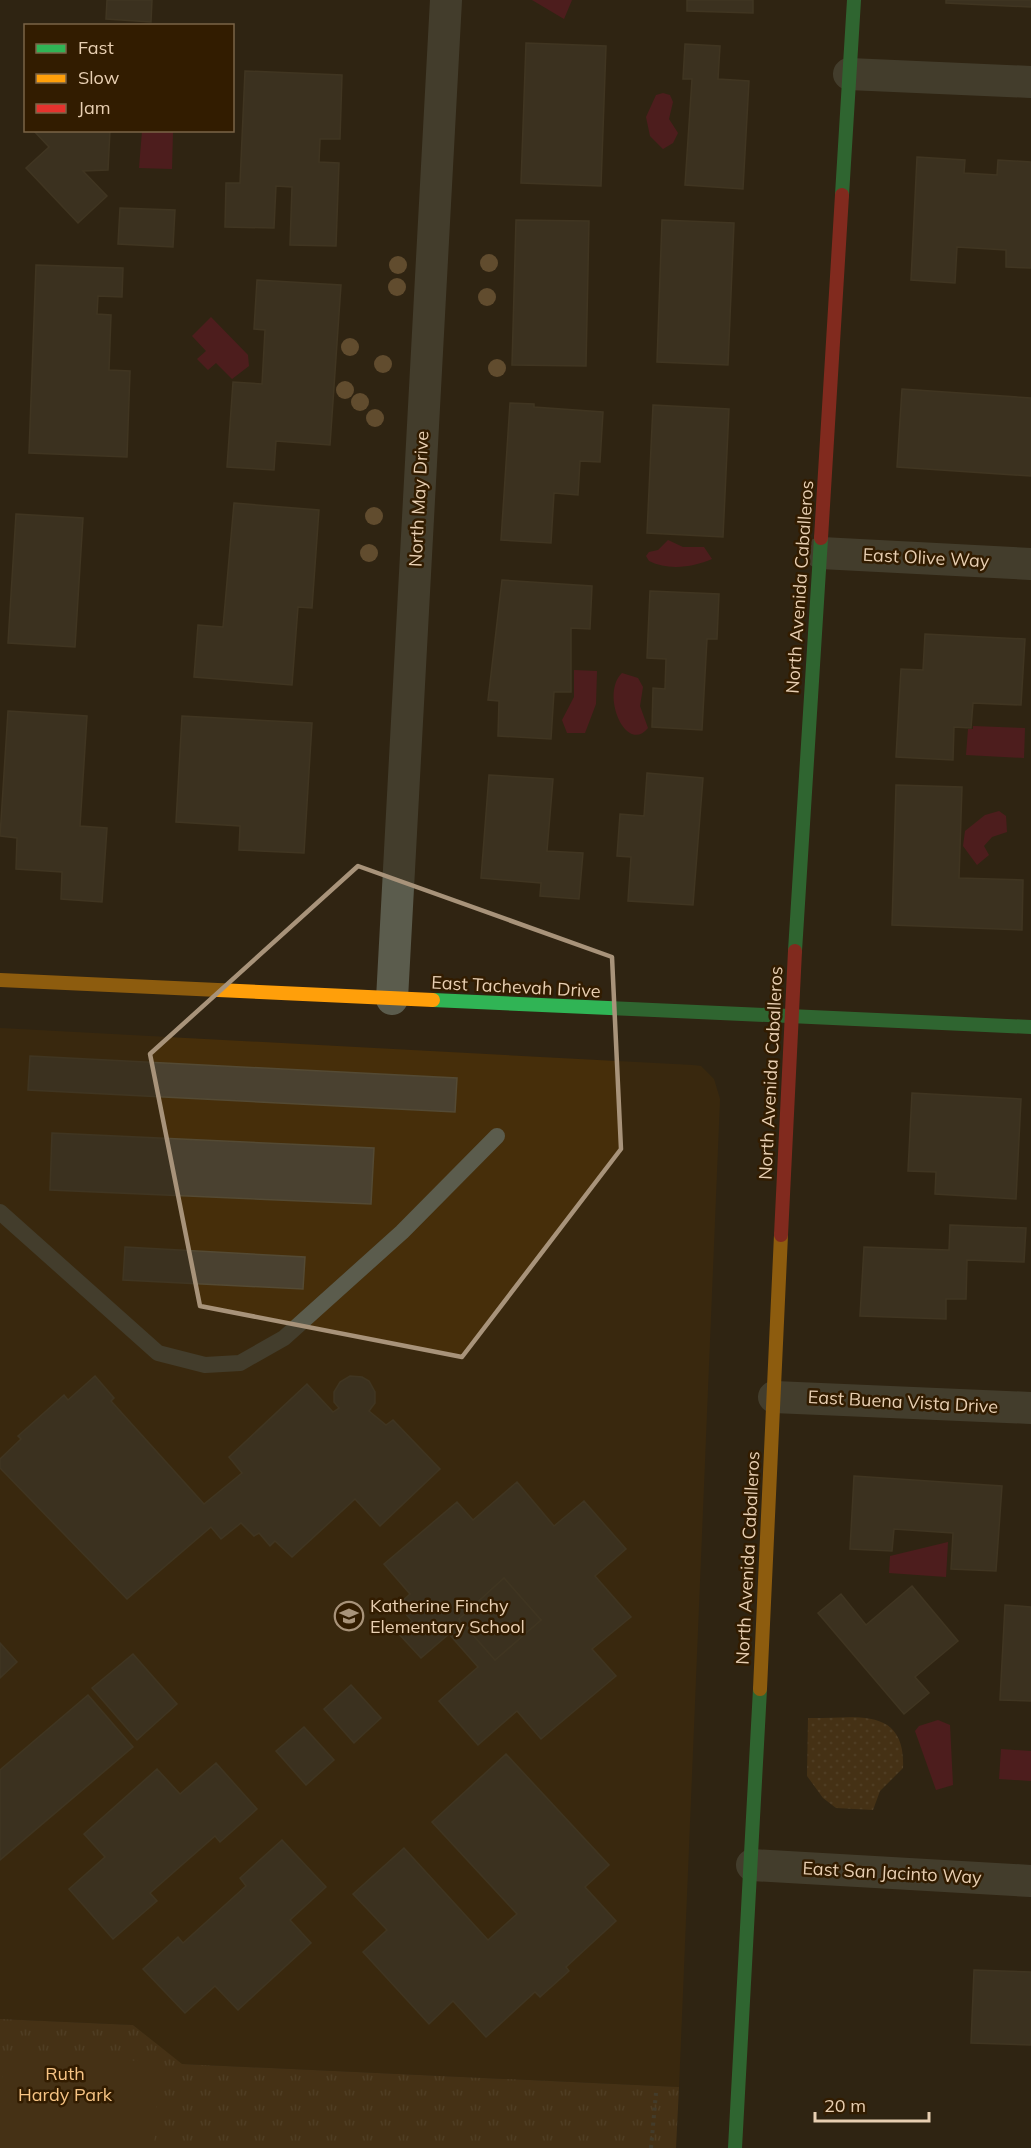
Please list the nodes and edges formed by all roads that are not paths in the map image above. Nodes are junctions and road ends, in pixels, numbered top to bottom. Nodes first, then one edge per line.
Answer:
1 (446, 0) edge
2 (854, 0) edge
3 (849, 74) junction
4 (1031, 82) edge
5 (821, 552) junction
6 (1031, 564) edge
7 (0, 980) edge
8 (392, 999) junction
9 (791, 1017) junction
10 (1031, 1028) edge
11 (497, 1136) dead end
12 (0, 1212) edge
13 (774, 1397) junction
14 (1031, 1408) edge
15 (752, 1865) junction
16 (1031, 1881) edge
17 (735, 2148) edge

1 - 8 street, North May Drive
2 - 3 street, North Avenida Caballeros
3 - 4 street
3 - 5 street, North Avenida Caballeros
5 - 6 street, East Olive Way
5 - 9 street, North Avenida Caballeros
7 - 8 street, East Tachevah Drive
8 - 9 street, East Tachevah Drive
9 - 10 street, East Tachevah Drive
9 - 13 street, North Avenida Caballeros
11 - 12 lane
13 - 14 street, East Buena Vista Drive
13 - 15 street, North Avenida Caballeros
15 - 16 street, East San Jacinto Way
15 - 17 street, North Avenida Caballeros

